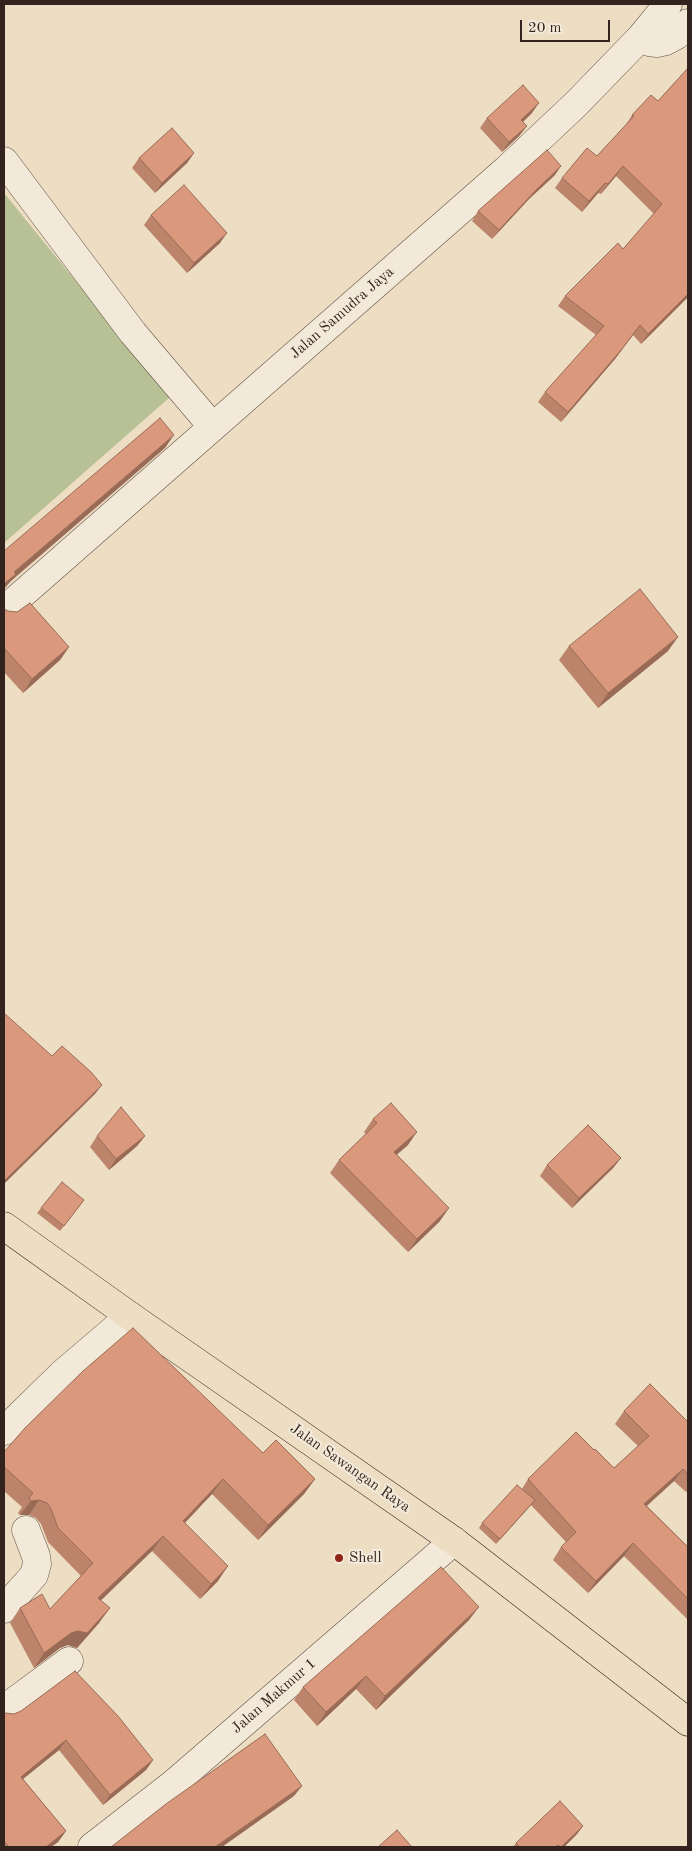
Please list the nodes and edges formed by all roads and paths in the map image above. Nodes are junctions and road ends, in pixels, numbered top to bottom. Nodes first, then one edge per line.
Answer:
1 (668, 4) edge
2 (684, 35) edge
3 (641, 37) junction
4 (4, 161) edge
5 (212, 426) junction
6 (4, 610) edge
7 (4, 1226) edge
8 (130, 1316) junction
9 (4, 1431) edge
10 (26, 1530) dead end
11 (454, 1541) junction
12 (4, 1609) edge
13 (69, 1661) dead end
14 (4, 1709) edge
15 (688, 1722) edge
16 (92, 1847) edge

1 - 3 street, Jalan Samudra Jaya
2 - 3 street
3 - 5 street, Jalan Samudra Jaya
4 - 5 street
5 - 6 street, Jalan Samudra Jaya
7 - 8 highway, Jalan Sawangan Raya
8 - 9 street
8 - 11 highway, Jalan Sawangan Raya
10 - 12 street
11 - 15 highway, Jalan Sawangan Raya
11 - 16 street, Jalan Makmur 1
13 - 14 street

